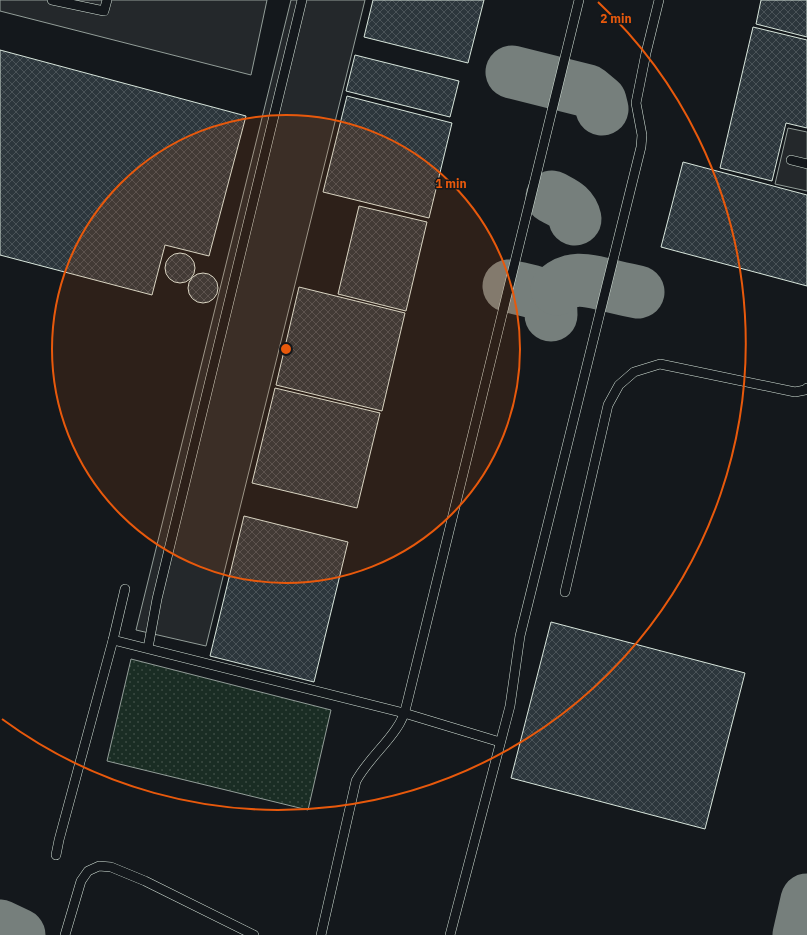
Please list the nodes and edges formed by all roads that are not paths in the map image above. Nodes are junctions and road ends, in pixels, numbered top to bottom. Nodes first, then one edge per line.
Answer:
1 (52, 0) edge
2 (107, 0) edge
3 (302, 0) edge
4 (579, 0) edge
5 (658, 0) edge
6 (791, 160) dead end
7 (807, 164) edge
8 (807, 388) edge
9 (125, 589) dead end
10 (565, 592) dead end
11 (112, 640) junction
12 (148, 648) junction
13 (404, 713) junction
14 (500, 742) junction
15 (56, 855) dead end
16 (65, 935) edge
17 (254, 935) edge
18 (321, 935) edge
19 (450, 935) edge

1 - 2 lane
3 - 12 lane
4 - 13 lane
5 - 14 lane
6 - 7 lane
8 - 10 lane
9 - 11 lane
11 - 12 lane
11 - 15 lane
12 - 13 lane
13 - 14 lane
13 - 18 lane
14 - 19 lane
16 - 17 lane

